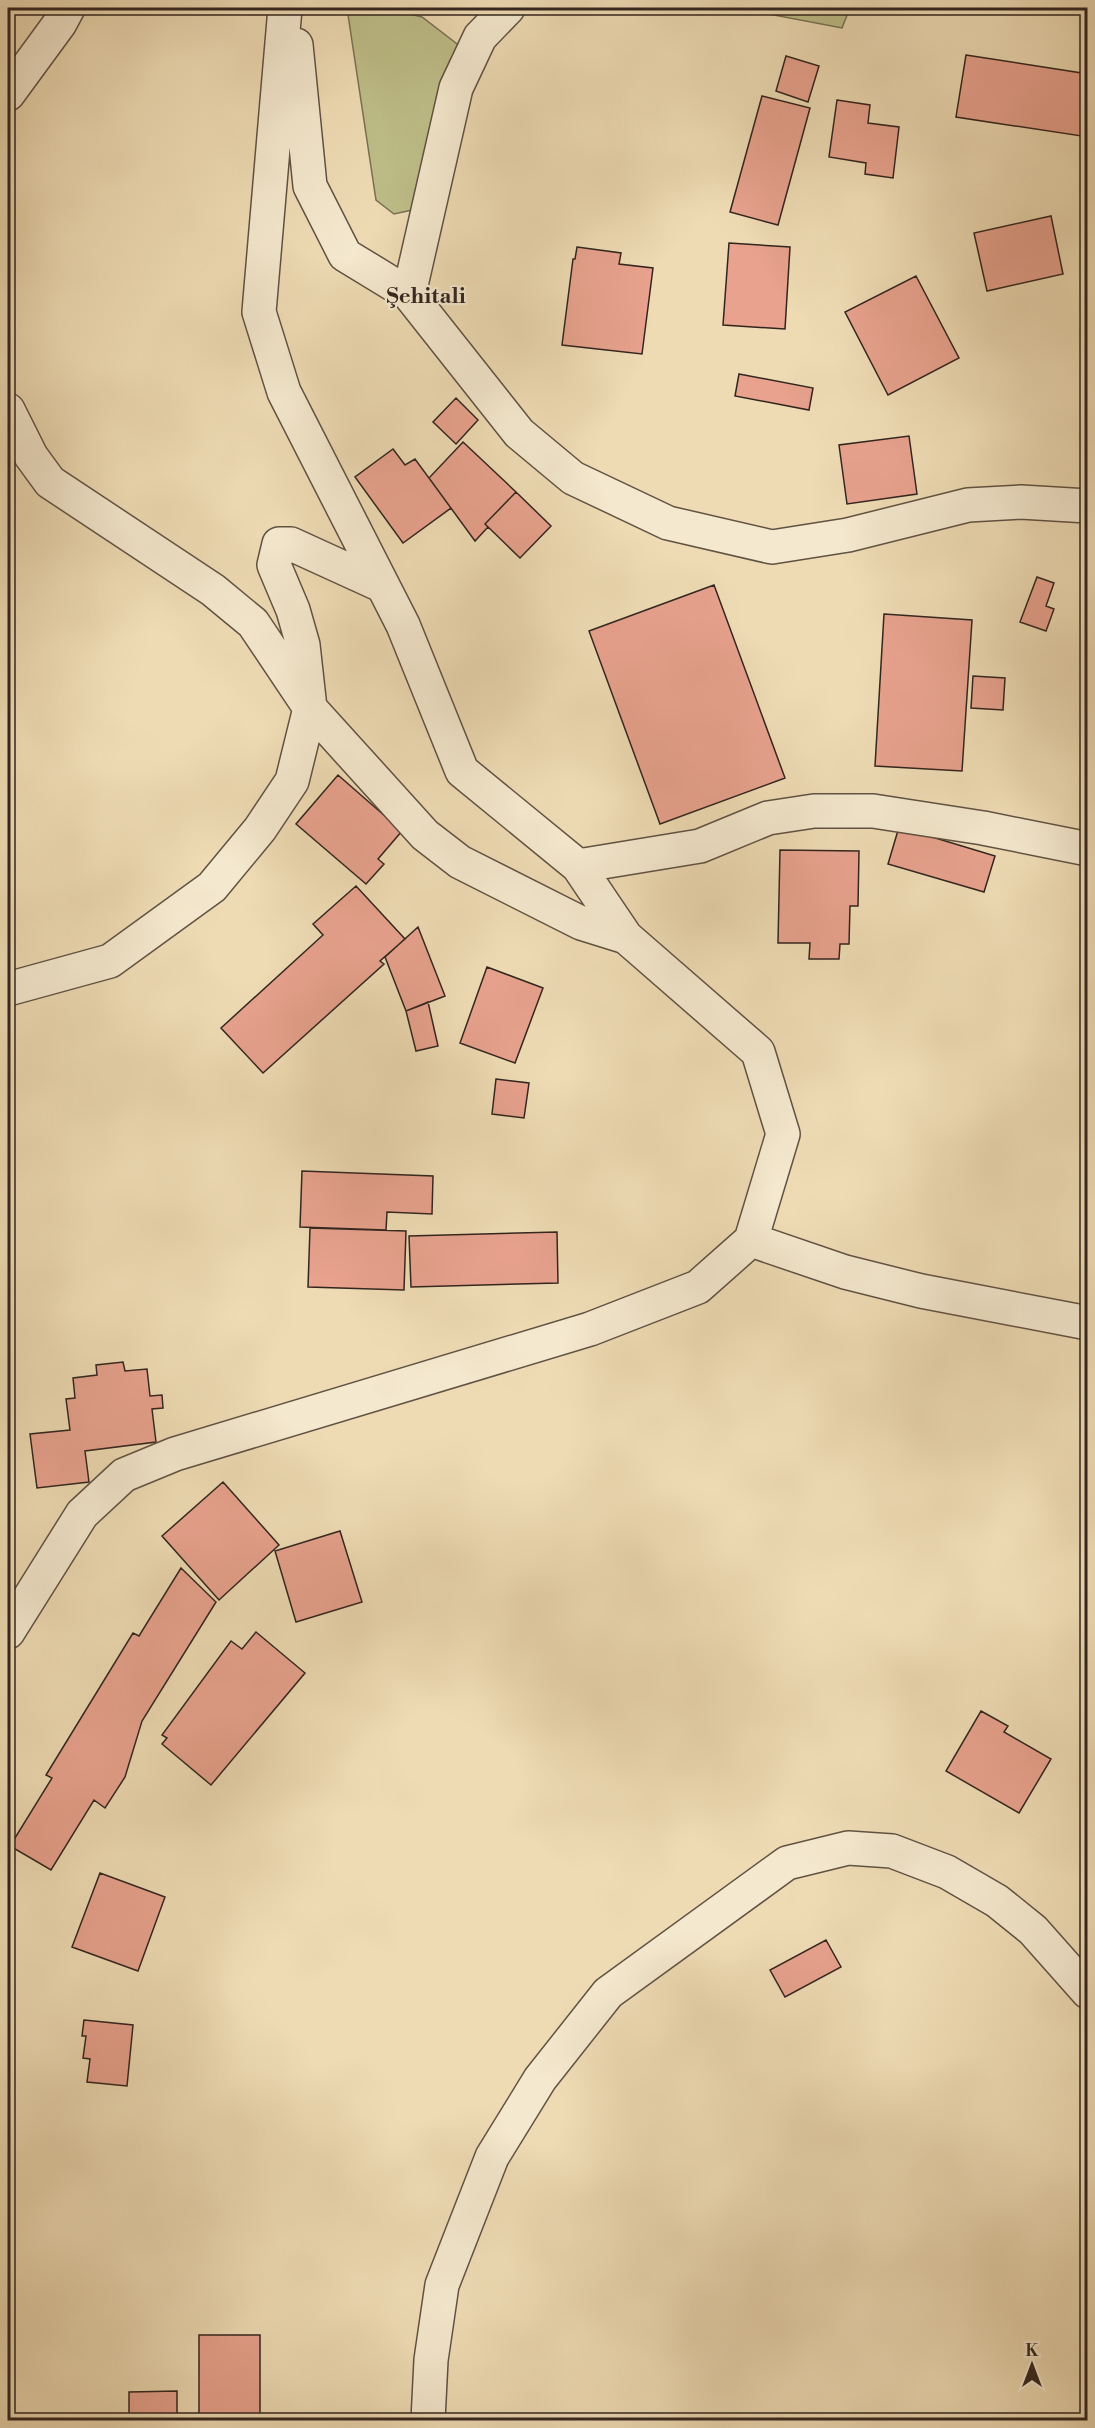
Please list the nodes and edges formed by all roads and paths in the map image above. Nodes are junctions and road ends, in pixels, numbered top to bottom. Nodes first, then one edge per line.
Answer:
1 (68, 8) edge
2 (285, 8) edge
3 (293, 8) edge
4 (508, 8) edge
5 (8, 94) edge
6 (409, 294) junction
7 (8, 410) edge
8 (1088, 506) edge
9 (383, 586) junction
10 (310, 708) junction
11 (1088, 849) edge
12 (578, 866) junction
13 (626, 937) junction
14 (8, 989) edge
15 (751, 1240) junction
16 (1088, 1323) edge
17 (8, 1632) edge
18 (1088, 1992) edge
19 (428, 2421) edge

1 - 5 street
2 - 9 street
3 - 6 street
4 - 6 street
6 - 8 street
7 - 10 street
9 - 10 street
9 - 12 street
10 - 13 street
10 - 14 street
11 - 12 street
12 - 13 street
13 - 15 street
15 - 16 street
15 - 17 street
18 - 19 street

